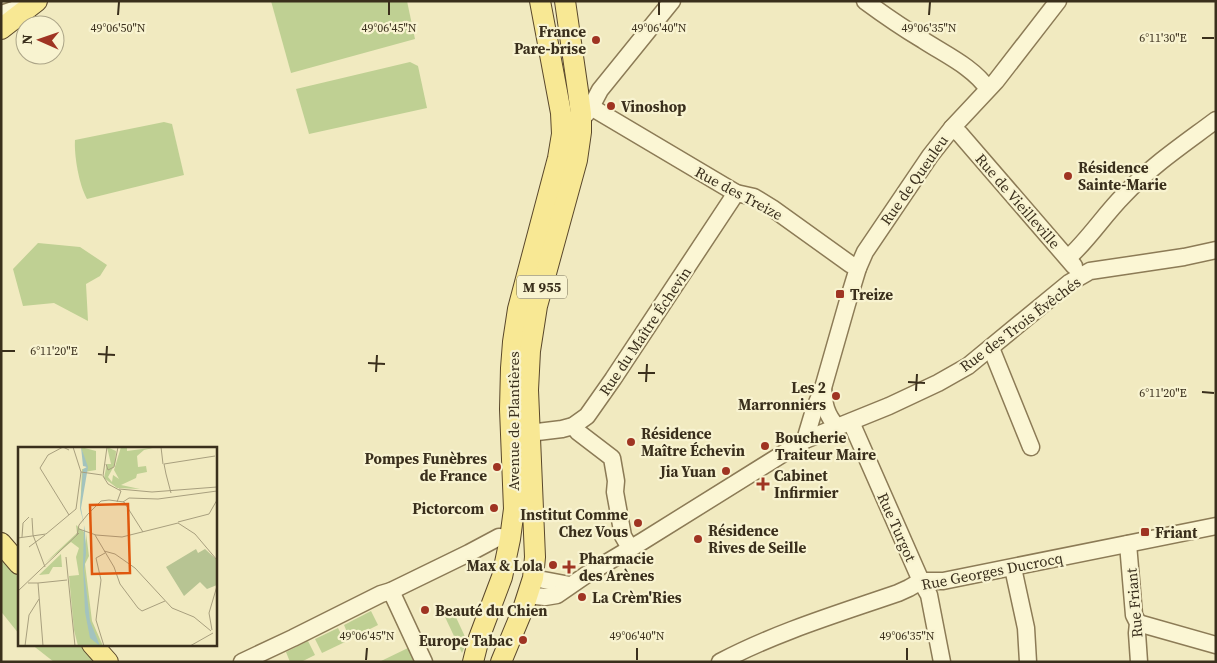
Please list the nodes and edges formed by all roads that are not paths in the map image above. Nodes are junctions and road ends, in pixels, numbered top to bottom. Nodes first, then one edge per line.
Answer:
1 (540, 1) edge
2 (565, 1) edge
3 (672, 1) edge
4 (865, 1) edge
5 (1058, 1) edge
6 (36, 2) edge
7 (1, 14) edge
8 (1, 29) edge
9 (988, 89) junction
10 (600, 90) junction
11 (578, 91) junction
12 (586, 111) junction
13 (1216, 120) edge
14 (952, 128) junction
15 (736, 193) junction
16 (1216, 250) edge
17 (1068, 258) junction
18 (858, 268) junction
19 (1082, 276) junction
20 (990, 348) junction
21 (823, 388) junction
22 (844, 425) junction
23 (574, 426) junction
24 (529, 433) junction
25 (805, 440) junction
26 (1031, 448) dead end
27 (1216, 526) edge
28 (510, 538) junction
29 (1, 543) edge
30 (1128, 544) junction
31 (630, 548) junction
32 (18, 563) edge
33 (1013, 568) junction
34 (502, 577) junction
35 (921, 581) junction
36 (530, 586) junction
37 (391, 590) junction
38 (1138, 623) junction
39 (1216, 645) edge
40 (94, 646) edge
41 (108, 662) edge
42 (242, 662) edge
43 (424, 662) edge
44 (473, 662) edge
45 (501, 662) edge
46 (720, 662) edge
47 (942, 662) edge
48 (1028, 662) edge
49 (1139, 662) edge

1 - 28 main road, Avenue de Plantières / M 955
2 - 11 main road, Avenue de Plantières / M 955
3 - 10 street
4 - 9 street
5 - 9 street, Rue de Queuleu
6 - 7 street
6 - 8 main road
9 - 14 street, Rue de Queuleu
10 - 11 street
10 - 12 street
11 - 12 main road, Avenue de Plantières / M 955
12 - 15 street, Rue des Treize
12 - 24 main road, Avenue de Plantières / M 955
13 - 17 street
14 - 17 street, Rue de Vieilleville
14 - 18 street, Rue de Queuleu
15 - 18 street, Rue des Treize
15 - 23 street, Rue du Maître Échevin
16 - 19 street, Rue des Trois Évêchés
17 - 19 street, Rue de Vieilleville
18 - 21 street, Rue de Queuleu
19 - 20 street, Rue des Trois Évêchés
20 - 22 street, Rue des Trois Évêchés
20 - 26 street
21 - 22 street, Rue de Queuleu
21 - 25 street, Rue de Queuleu
22 - 25 street, Rue des Trois Évêchés
22 - 35 street, Rue Turgot
23 - 24 street
23 - 31 street
24 - 36 main road, Avenue de Plantières / M 955
25 - 31 street
27 - 30 street, Rue Georges Ducrocq
28 - 34 main road, Avenue de Plantières / M 955
28 - 37 street
29 - 32 main road
30 - 33 street, Rue Georges Ducrocq
30 - 38 street, Rue Friant
31 - 36 street
33 - 35 street, Rue Georges Ducrocq
33 - 48 street
34 - 36 main road
34 - 44 main road, Avenue de Plantières / M 955
35 - 46 street, Rue Georges Ducrocq
35 - 47 street, Rue Turgot
36 - 45 main road, Avenue de Plantières / M 955
37 - 42 street
37 - 43 street
38 - 39 street
38 - 49 street, Rue Friant
40 - 41 main road

